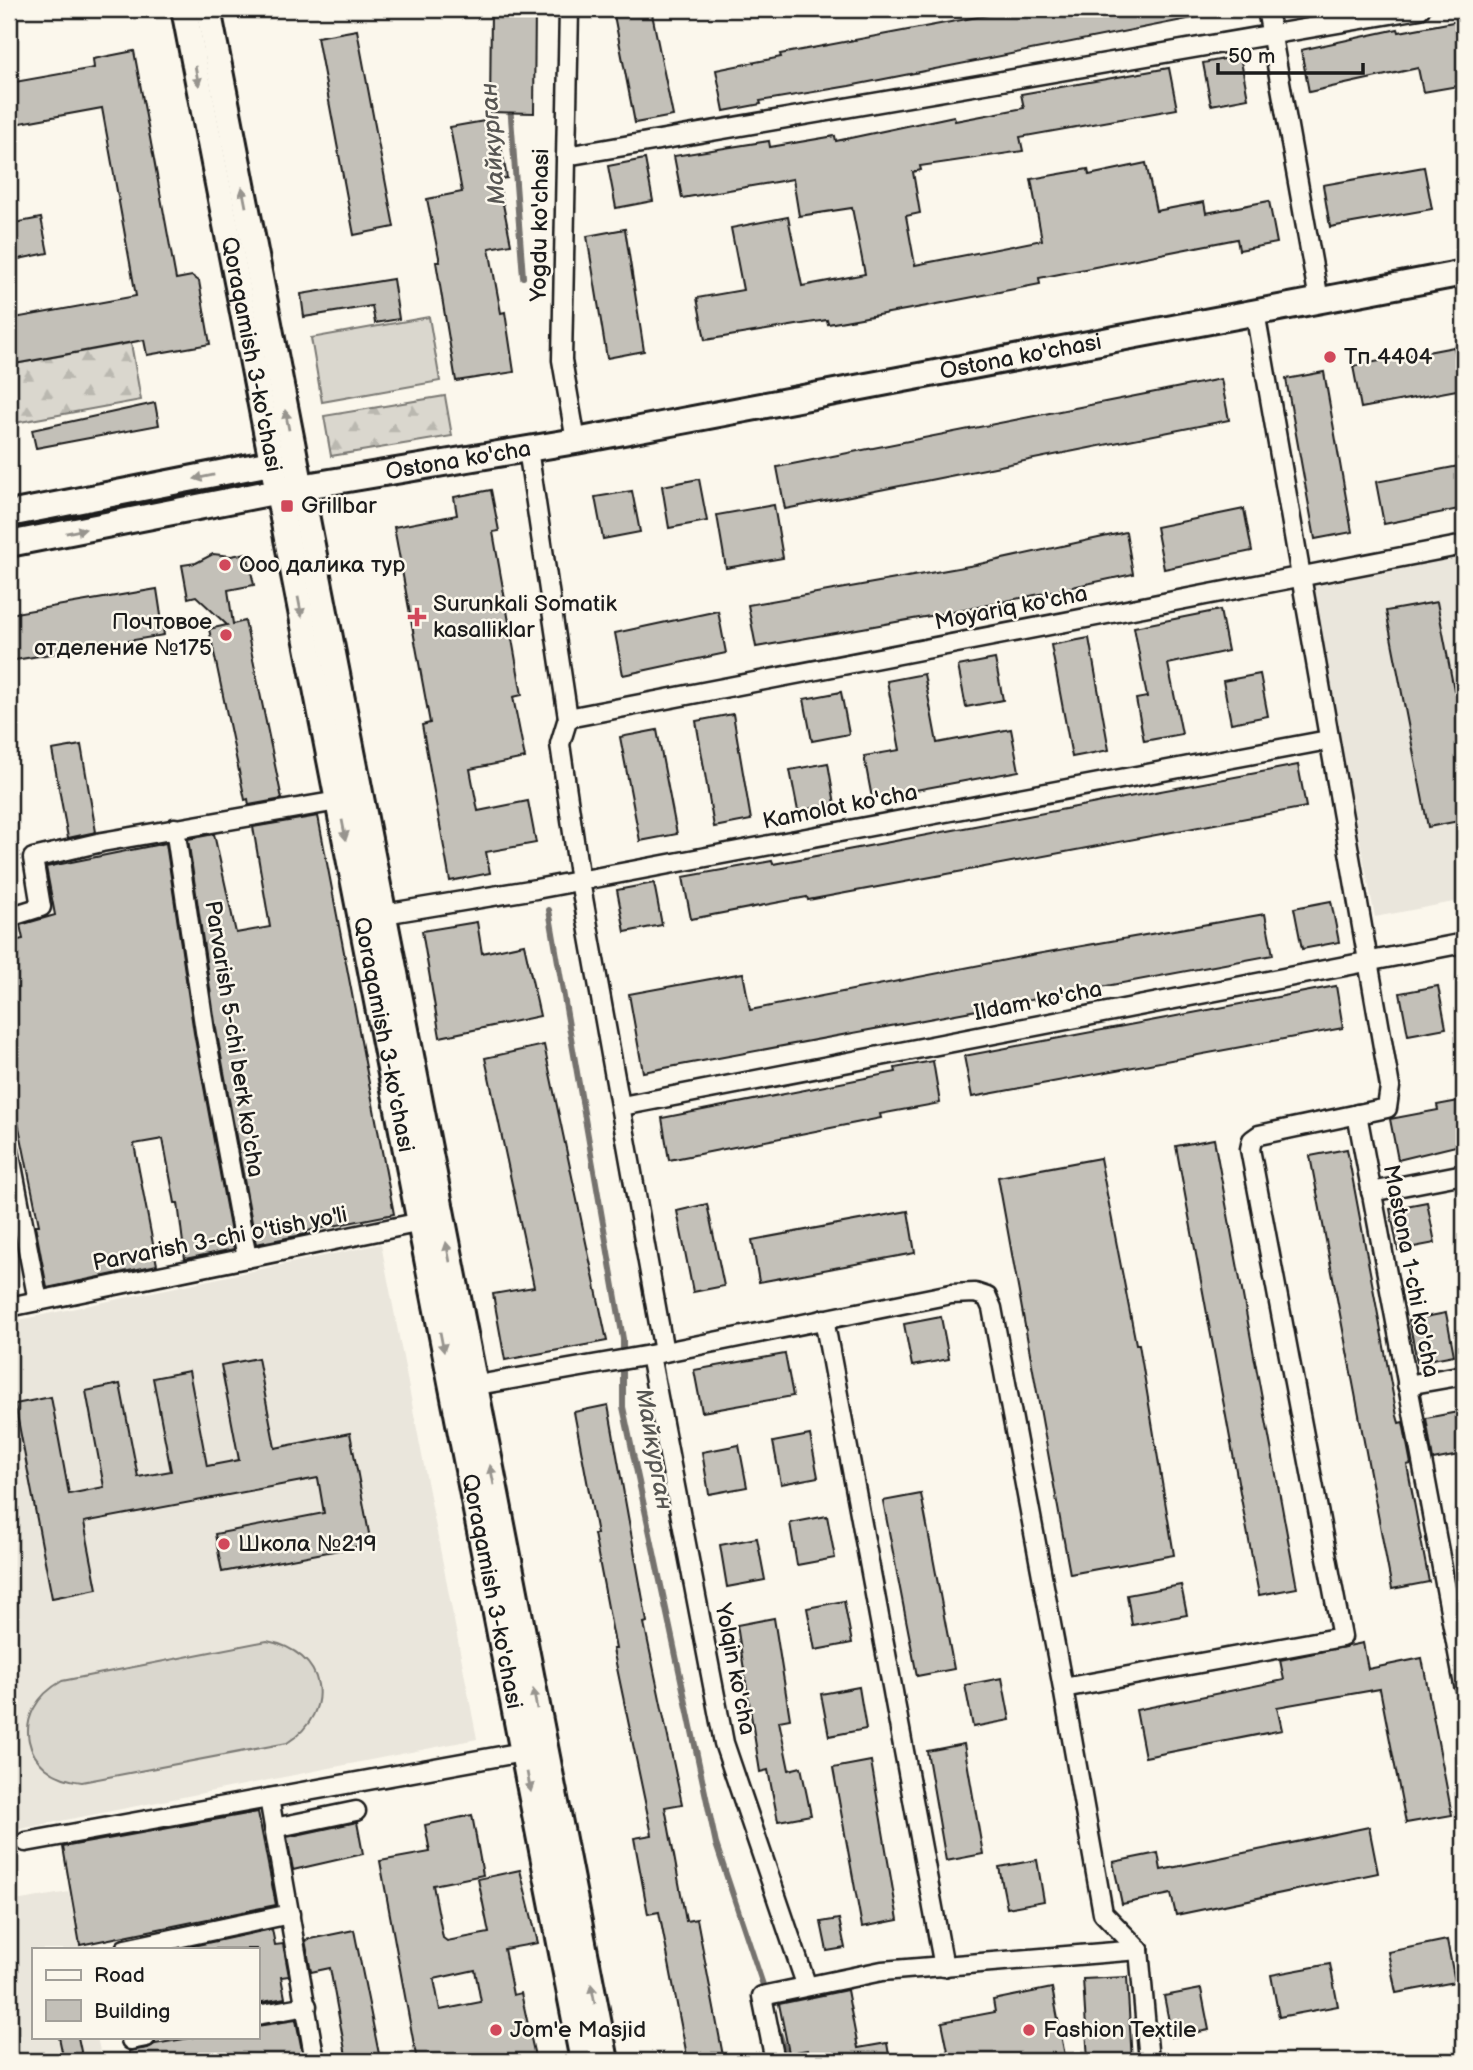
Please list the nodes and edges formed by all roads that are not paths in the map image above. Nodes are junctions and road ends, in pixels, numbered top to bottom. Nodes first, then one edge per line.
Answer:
1 (184, 9) edge
2 (208, 9) edge
3 (569, 9) edge
4 (1267, 9) edge
5 (1420, 9) edge
6 (1271, 33) junction
7 (566, 156) junction
8 (1464, 273) edge
9 (1319, 300) junction
10 (1255, 312) junction
11 (576, 441) junction
12 (528, 449) junction
13 (271, 463) junction
14 (288, 490) junction
15 (9, 514) edge
16 (9, 544) edge
17 (1464, 545) edge
18 (1300, 578) junction
19 (568, 718) junction
20 (1328, 740) junction
21 (338, 800) junction
22 (175, 828) junction
23 (575, 882) junction
24 (372, 916) junction
25 (9, 917) edge
26 (1464, 943) edge
27 (1370, 962) junction
28 (622, 1107) junction
29 (1357, 1114) junction
30 (9, 1150) edge
31 (1464, 1174) edge
32 (1371, 1192) junction
33 (430, 1220) junction
34 (247, 1258) junction
35 (38, 1301) junction
36 (9, 1307) edge
37 (824, 1319) junction
38 (657, 1354) junction
39 (1464, 1375) edge
40 (1407, 1385) junction
41 (463, 1388) junction
42 (1456, 1597) edge
43 (1464, 1685) edge
44 (1063, 1688) junction
45 (534, 1750) junction
46 (269, 1798) junction
47 (356, 1811) dead end
48 (274, 1828) junction
49 (26, 1842) dead end
50 (290, 1914) junction
51 (130, 1948) edge
52 (1139, 1950) junction
53 (944, 1967) junction
54 (806, 1984) junction
55 (307, 2006) junction
56 (259, 2015) edge
57 (315, 2061) edge
58 (583, 2061) edge
59 (606, 2061) edge
60 (775, 2061) edge
61 (1149, 2061) edge

1 -> 13 main road, Qoraqamish 3-ko'chasi
14 -> 2 main road, Qoraqamish 3-ko'chasi
3 - 7 street, Yogdu ko'chasi
4 - 6 street
5 - 6 street
6 - 7 street
6 - 9 street
7 - 11 street, Yogdu ko'chasi
8 - 9 main road, Ostona ko'chasi
9 - 10 main road, Ostona ko'chasi
10 - 11 main road, Ostona ko'chasi
10 - 18 street
11 - 12 main road, Ostona ko'cha
12 - 14 main road, Ostona ko'cha
12 - 19 street, Yolqin ko'cha
13 - 14 main road, Qoraqamish 3-ko'chasi
13 -> 15 main road
16 -> 14 main road, Ostona ko'cha
14 -> 21 main road, Qoraqamish 3-ko'chasi
14 - 24 main road, Qoraqamish 3-ko'chasi
17 - 18 street, Moyariq ko'cha
18 - 19 street, Moyariq ko'cha
18 - 20 street
19 - 23 street, Yolqin ko'cha
20 - 23 street, Kamolot ko'cha
20 - 27 street
21 - 22 street
21 -> 24 main road, Qoraqamish 3-ko'chasi
22 - 25 street
22 - 34 street, Parvarish 5-chi berk ko'cha
23 - 24 street, Kamolot ko'cha
23 - 28 street, Yolqin ko'cha
24 - 33 main road, Qoraqamish 3-ko'chasi
26 - 27 street, Ildam ko'cha
27 - 28 street, Ildam ko'cha
27 - 29 street
28 - 38 street, Yolqin ko'cha
29 - 32 street, Mastona 1-chi ko'cha
29 - 44 street
30 - 35 street
31 - 32 street
32 - 40 street, Mastona 1-chi ko'cha
33 - 34 street, Parvarish 3-chi o'tish yo'li
33 - 41 main road, Qoraqamish 3-ko'chasi
34 - 35 street, Parvarish 3-chi o'tish yo'li
35 - 36 street, Parvarish 3-chi o'tish yo'li
37 - 38 street
37 - 44 street
37 - 53 street
38 - 41 street
38 - 54 street, Yolqin ko'cha
39 - 40 street
40 - 42 street, Mastona 1-chi ko'cha
41 - 45 main road, Qoraqamish 3-ko'chasi
42 - 43 street, Mastona 1-chi ko'cha
44 - 52 street
45 - 46 street
45 -> 58 main road, Qoraqamish 3-ko'chasi
59 -> 45 main road, Qoraqamish 3-ko'chasi
46 - 48 street
46 - 49 street
47 - 48 street
48 - 50 street
50 - 51 street
50 - 55 street
52 - 53 street
52 - 61 street
53 - 54 street
54 - 60 street
55 - 56 street
55 - 57 street

